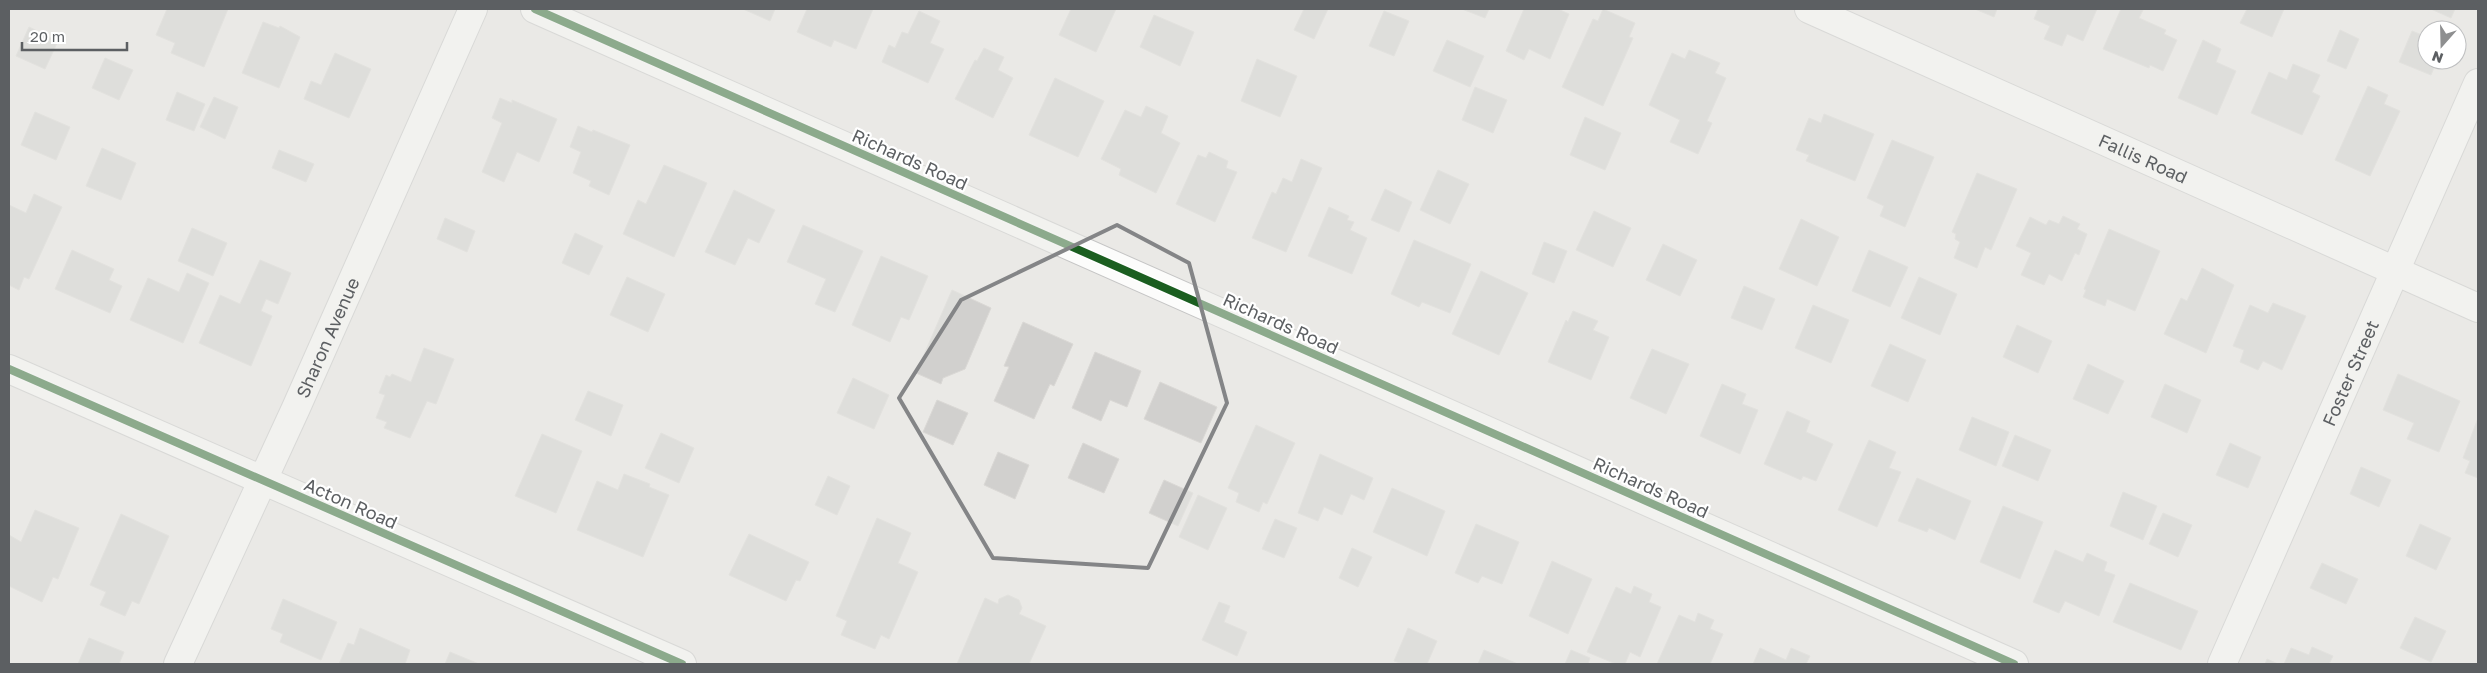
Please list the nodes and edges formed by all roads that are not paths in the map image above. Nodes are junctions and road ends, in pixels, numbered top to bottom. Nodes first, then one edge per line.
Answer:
1 (473, 9) edge
2 (535, 9) edge
3 (1810, 9) edge
4 (2478, 83) edge
5 (2396, 272) junction
6 (2478, 308) edge
7 (9, 368) edge
8 (261, 480) junction
9 (178, 664) edge
10 (682, 664) edge
11 (2014, 664) edge
12 (2222, 664) edge

1 - 8 street, Sharon Avenue
2 - 11 street, Richards Road
3 - 5 street, Fallis Road
4 - 5 street, Foster Street
5 - 6 street, Fallis Road
5 - 12 street, Foster Street
7 - 8 street, Acton Road
8 - 9 street, Sharon Avenue
8 - 10 street, Acton Road

